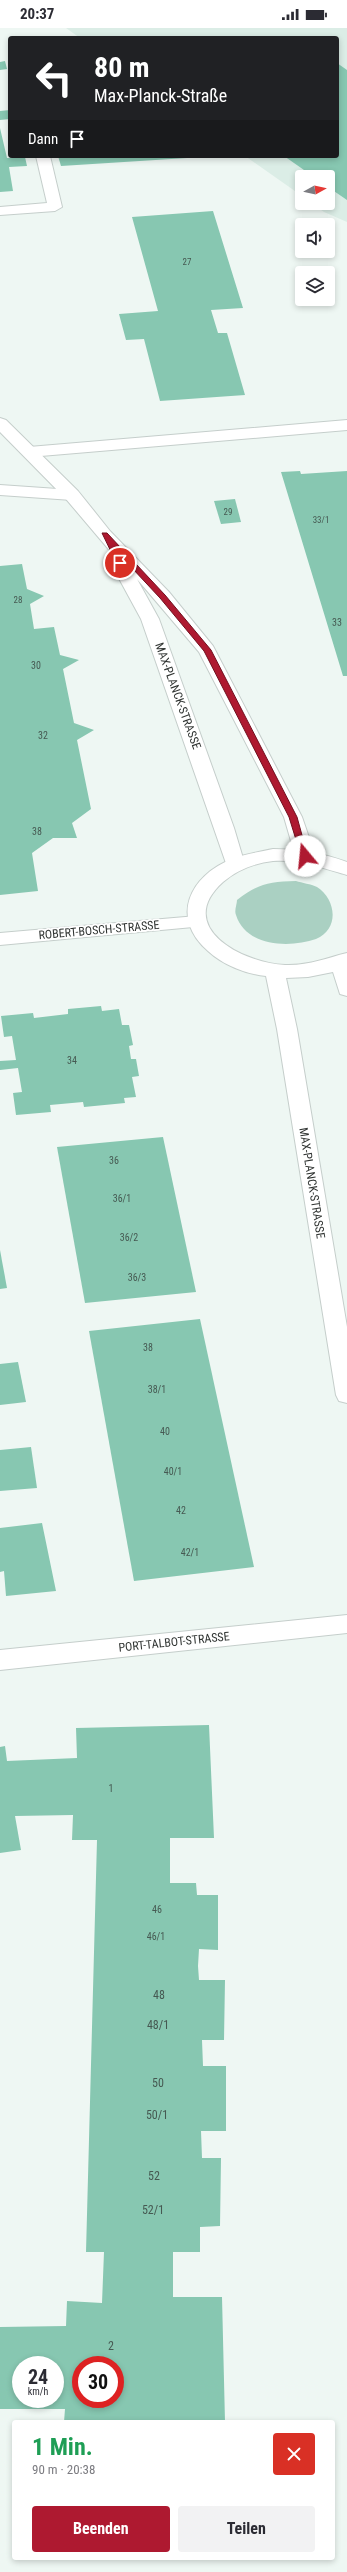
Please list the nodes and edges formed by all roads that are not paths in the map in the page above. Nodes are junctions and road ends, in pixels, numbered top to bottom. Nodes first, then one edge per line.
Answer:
1 (43, 158) edge
2 (0, 211) edge
3 (0, 423) edge
4 (347, 425) edge
5 (29, 452) junction
6 (0, 490) edge
7 (72, 495) junction
8 (104, 535) junction
9 (305, 856) junction
10 (235, 865) junction
11 (347, 869) edge
12 (197, 922) junction
13 (0, 939) edge
14 (344, 961) edge
15 (275, 971) junction
16 (347, 989) edge
17 (347, 1395) edge
18 (347, 1624) edge
19 (0, 1660) edge

1 - 2 street
3 - 5 street, MAX-PLANCK-STRASSE
4 - 5 street
5 - 7 street, MAX-PLANCK-STRASSE
6 - 7 street
7 - 8 street, MAX-PLANCK-STRASSE
8 - 9 street, MAX-PLANCK-STRASSE
8 - 10 street, MAX-PLANCK-STRASSE
9 - 10 street
9 - 11 street
10 - 12 street
12 - 13 street, ROBERT-BOSCH-STRASSE
12 - 15 street
14 - 15 street
14 - 16 street
15 - 17 street, MAX-PLANCK-STRASSE
18 - 19 street, PORT-TALBOT-STRASSE

